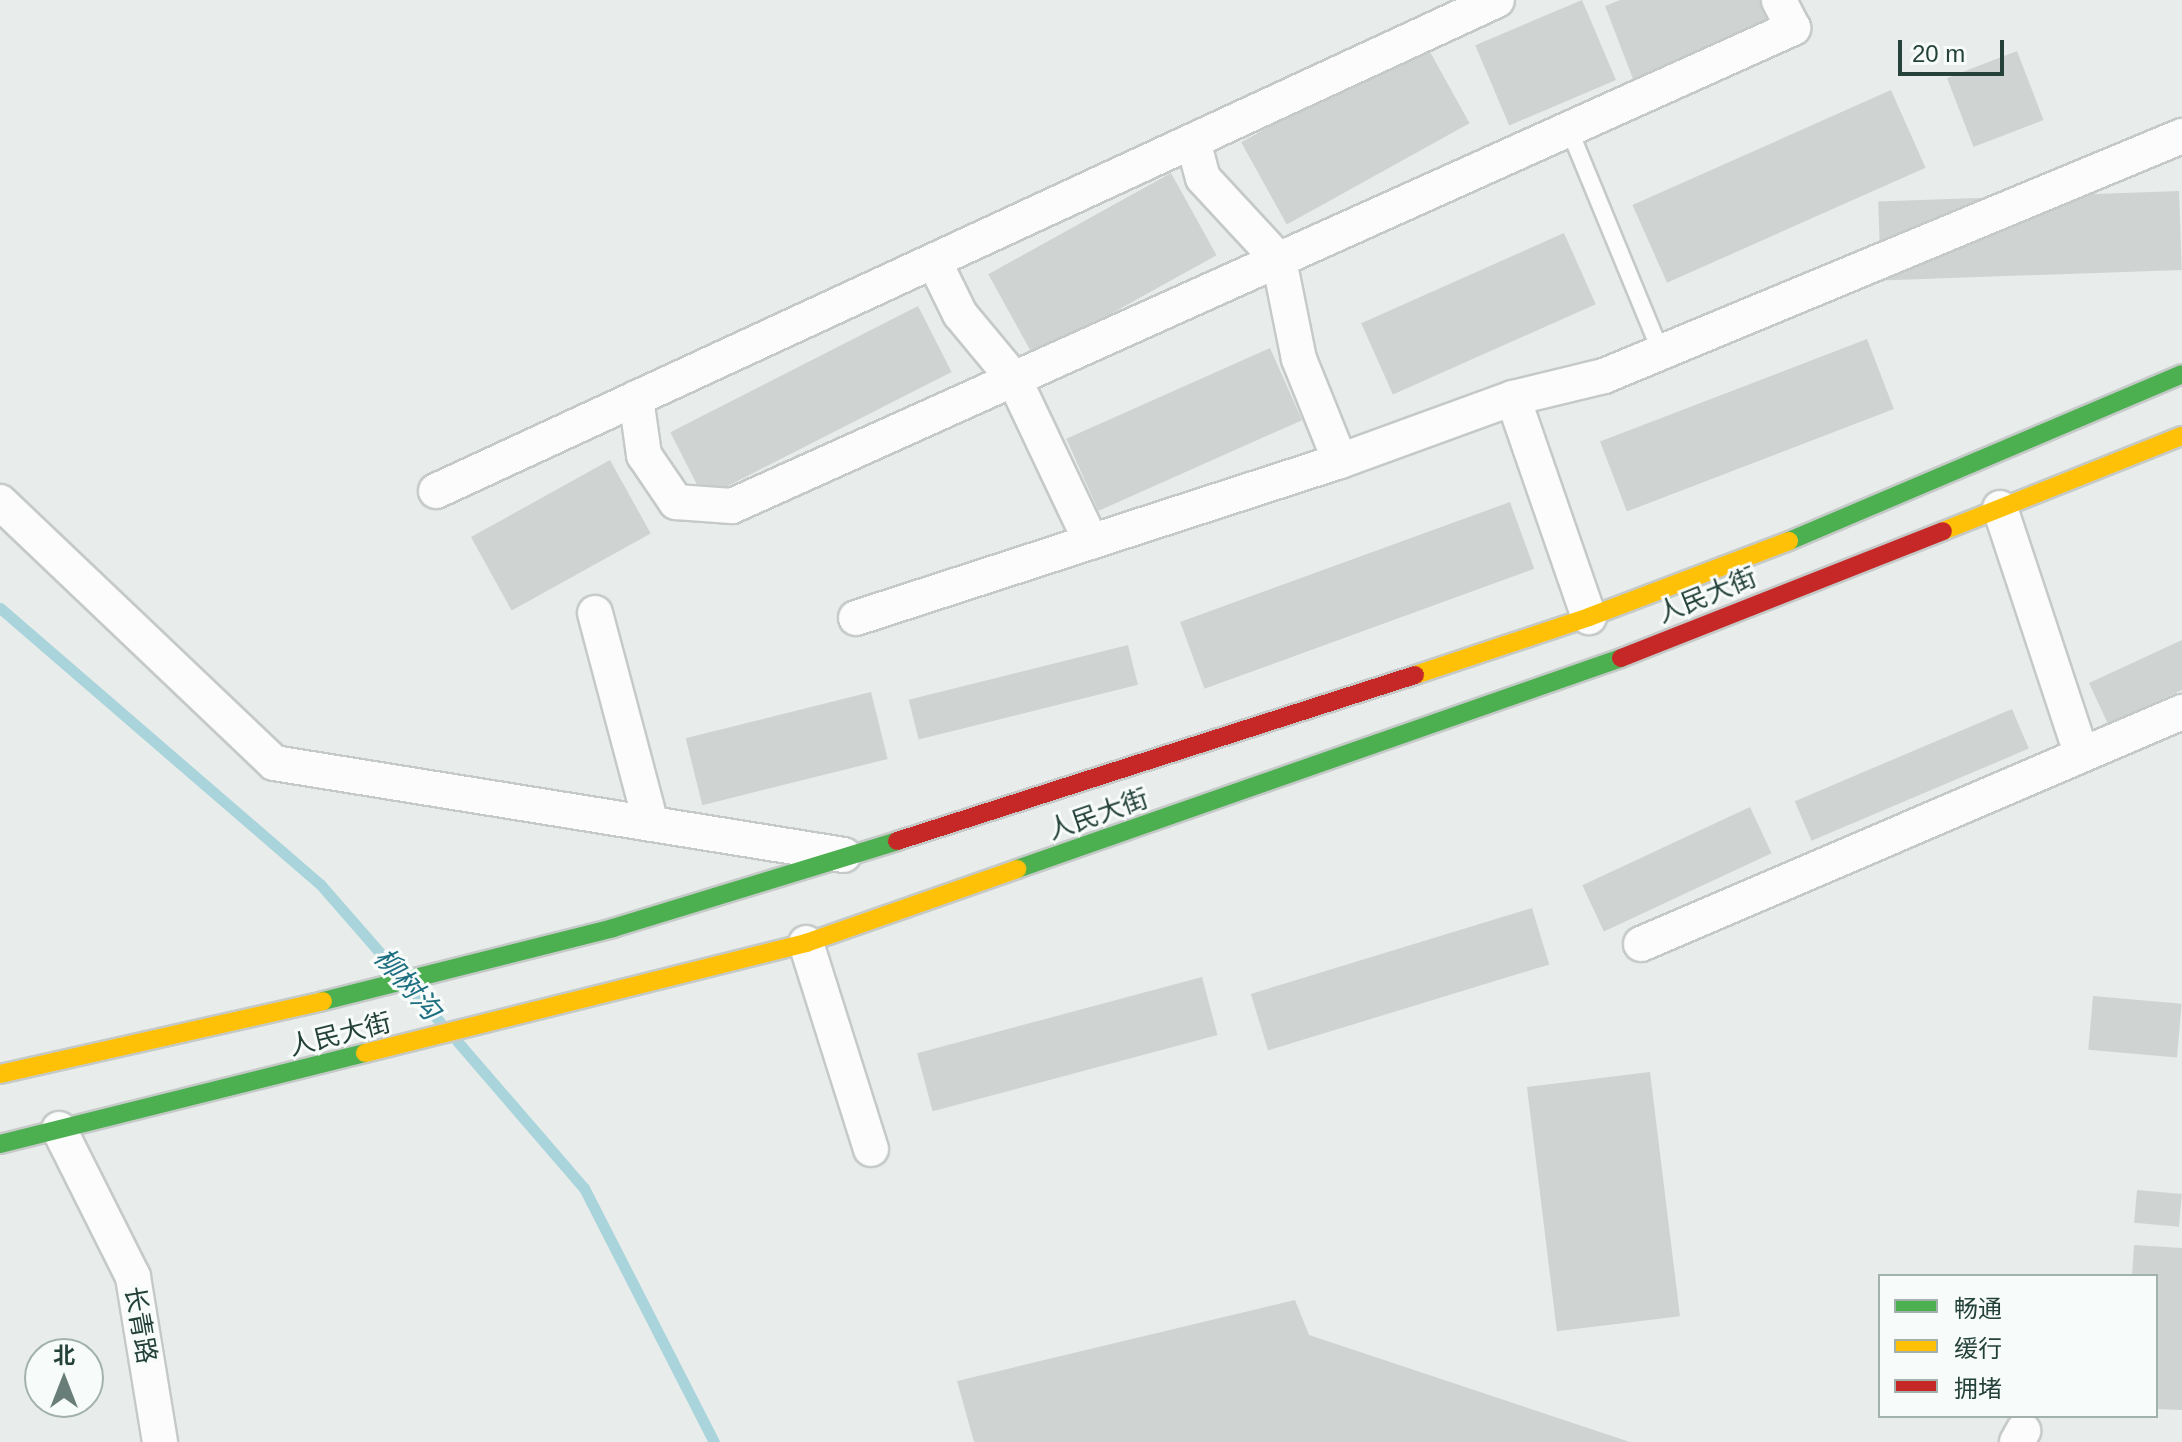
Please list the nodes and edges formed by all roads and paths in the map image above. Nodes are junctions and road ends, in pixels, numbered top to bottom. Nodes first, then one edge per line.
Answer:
1 (1497, 0) edge
2 (1779, 0) edge
3 (1569, 129) junction
4 (2182, 136) edge
5 (1193, 141) junction
6 (1279, 260) junction
7 (934, 261) junction
8 (1661, 352) junction
9 (2182, 374) edge
10 (1014, 379) junction
11 (636, 398) junction
12 (1513, 398) junction
13 (2182, 436) edge
14 (1340, 461) junction
15 (436, 491) dead end
16 (0, 502) edge
17 (2000, 508) junction
18 (1091, 542) junction
19 (595, 613) dead end
20 (1589, 617) junction
21 (856, 618) dead end
22 (2182, 712) edge
23 (2081, 753) junction
24 (651, 824) junction
25 (846, 855) junction
26 (806, 943) junction
27 (1641, 944) dead end
28 (0, 1074) edge
29 (59, 1129) junction
30 (0, 1144) edge
31 (871, 1149) dead end
32 (160, 1442) edge

1 - 5 street
2 - 3 street
3 - 6 street
3 - 8 lane
4 - 8 street
5 - 6 street
5 - 7 street
6 - 10 street
6 - 14 street
7 - 10 street
7 - 11 street
8 - 12 street
9 - 20 street, 人民大街
10 - 11 street
10 - 18 street
11 - 15 street
12 - 14 street
12 - 20 street
13 - 17 street, 人民大街
14 - 18 street
16 - 24 street
17 - 23 street
17 - 26 street, 人民大街
18 - 21 street
19 - 24 street
20 - 25 street, 人民大街
22 - 23 street
23 - 27 street
24 - 25 street
25 - 28 street, 人民大街
26 - 29 street, 人民大街
26 - 31 street
29 - 30 street, 人民大街
29 - 32 street, 长青路

